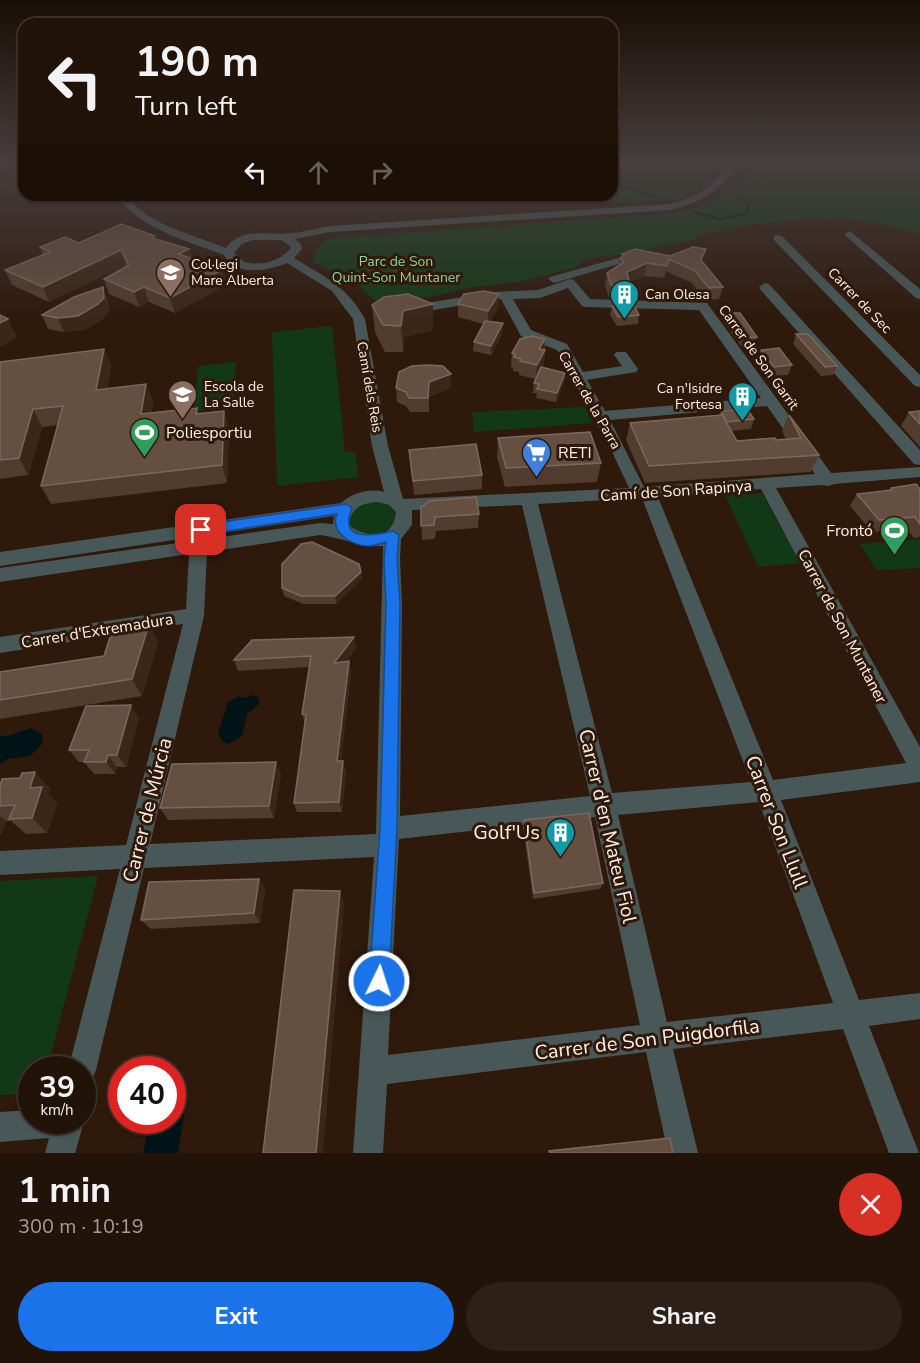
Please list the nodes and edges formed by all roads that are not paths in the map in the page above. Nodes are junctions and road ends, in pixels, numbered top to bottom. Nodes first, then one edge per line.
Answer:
1 (142, 215) edge
2 (549, 215) edge
3 (330, 229) junction
4 (850, 234) dead end
5 (283, 237) junction
6 (778, 238) dead end
7 (244, 239) junction
8 (195, 241) junction
9 (296, 249) junction
10 (228, 253) junction
11 (288, 259) junction
12 (618, 261) edge
13 (256, 267) junction
14 (765, 286) dead end
15 (345, 295) junction
16 (920, 295) edge
17 (505, 296) junction
18 (621, 356) dead end
19 (579, 377) junction
20 (920, 384) edge
21 (771, 401) junction
22 (601, 416) junction
23 (920, 460) edge
24 (920, 472) edge
25 (902, 475) junction
26 (388, 481) junction
27 (828, 481) junction
28 (766, 484) junction
29 (914, 489) edge
30 (643, 493) junction
31 (367, 497) junction
32 (530, 500) junction
33 (346, 508) junction
34 (400, 509) junction
35 (346, 532) junction
36 (392, 547) junction
37 (198, 548) junction
38 (0, 559) edge
39 (0, 575) edge
40 (195, 616) junction
41 (0, 645) edge
42 (920, 770) edge
43 (766, 791) junction
44 (604, 805) junction
45 (388, 837) junction
46 (135, 856) junction
47 (0, 863) edge
48 (920, 1006) edge
49 (852, 1015) junction
50 (657, 1037) junction
51 (85, 1056) edge
52 (374, 1071) junction
53 (18, 1125) edge
54 (0, 1127) edge
55 (65, 1134) edge
56 (60, 1153) edge
57 (368, 1153) edge
58 (683, 1153) edge
59 (904, 1153) edge

1 - 8 street
2 - 3 street
3 - 5 street
3 - 9 street
4 - 16 street
5 - 7 street
5 - 9 street
6 - 20 street, Carrer de Sec
7 - 8 street
7 - 10 street
8 - 10 street
9 - 11 street
10 - 13 street
11 - 13 street
11 - 15 street, Camí dels Reis
12 - 17 street
13 - 15 street
14 - 23 street
15 - 26 street, Camí dels Reis
17 - 19 street, Carrer de la Parra
17 - 21 street, Carrer de Son Garrit
18 - 19 street
19 - 22 street, Carrer de la Parra
21 - 22 street
21 - 27 street, Carrer de Son Garrit
22 - 30 street, Carrer de la Parra
24 - 25 street, Camí de Son Rapinya
25 - 27 street, Camí de Son Rapinya
25 - 29 street
26 - 31 street
26 - 34 street, Camí dels Reis
27 - 28 street, Camí de Son Rapinya
28 - 30 street, Camí de Son Rapinya
28 - 42 street, Carrer de Son Muntaner
30 - 32 street, Camí de Son Rapinya
30 - 43 street, Carrer Son Llull
31 - 33 street
31 - 34 street
32 - 34 street, Camí de Son Rapinya
32 - 44 street, Carrer d'en Mateu Fiol
33 - 35 street
33 - 38 street
34 - 36 street
35 - 36 street
35 - 37 street
36 - 45 street
37 - 39 street
37 - 40 street, Carrer de Múrcia
40 - 41 street, Carrer d'Extremadura
40 - 46 street, Carrer de Múrcia
42 - 43 street
43 - 44 street
43 - 49 street, Carrer Son Llull
44 - 45 street
44 - 50 street, Carrer d'en Mateu Fiol
45 - 46 street
45 - 52 street
46 - 47 street
46 - 51 street, Carrer de Múrcia
48 - 49 street, Carrer de Son Puigdorfila
49 - 50 street, Carrer de Son Puigdorfila
49 - 59 street, Carrer Son Llull
50 - 52 street, Carrer de Son Puigdorfila
50 - 58 street, Carrer d'en Mateu Fiol
52 - 57 street
53 - 54 street
55 - 56 street

